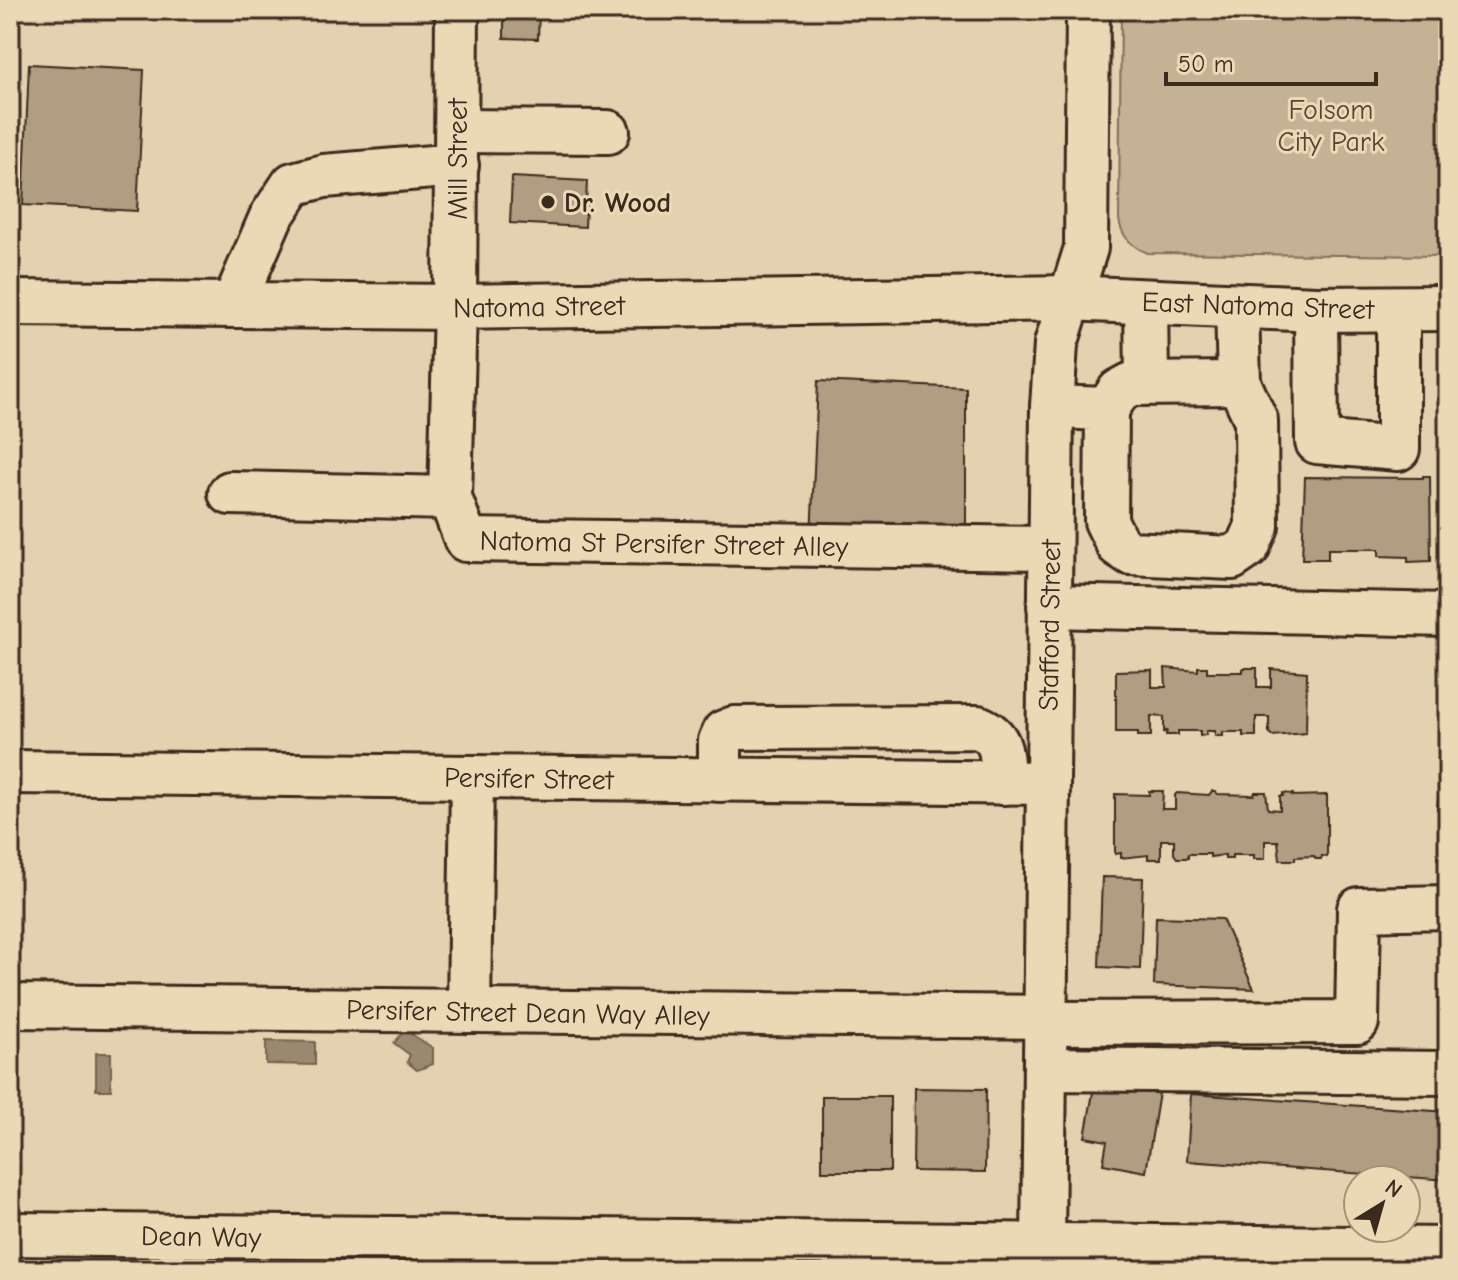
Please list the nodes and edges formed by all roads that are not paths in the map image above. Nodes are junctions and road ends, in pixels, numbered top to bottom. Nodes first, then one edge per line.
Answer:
1 (457, 10) edge
2 (1088, 10) edge
3 (608, 132) dead end
4 (457, 148) junction
5 (1069, 298) junction
6 (1146, 301) junction
7 (10, 303) edge
8 (233, 305) junction
9 (1237, 306) junction
10 (455, 307) junction
11 (1448, 308) edge
12 (1316, 309) junction
13 (1398, 310) junction
14 (1147, 383) junction
15 (1239, 383) junction
16 (1052, 407) junction
17 (1107, 409) junction
18 (230, 493) dead end
19 (450, 498) junction
20 (1050, 548) junction
21 (1049, 606) junction
22 (1448, 615) edge
23 (10, 772) edge
24 (472, 777) junction
25 (720, 780) junction
26 (1003, 783) junction
27 (1048, 783) junction
28 (1448, 907) edge
29 (10, 1006) edge
30 (469, 1011) junction
31 (1045, 1020) junction
32 (1045, 1069) junction
33 (1448, 1073) edge
34 (10, 1234) edge
35 (1043, 1245) junction
36 (1448, 1249) edge
37 (530, 1255) edge
38 (749, 1256) edge
39 (809, 1256) edge

1 - 4 street, Mill Street
2 - 5 street, Stafford Street
3 - 4 street
4 - 8 street
4 - 10 street, Mill Street
5 - 6 main road, East Natoma Street
5 - 10 main road, Natoma Street
5 - 16 street, Stafford Street
6 - 9 main road, East Natoma Street
6 - 14 street
7 - 8 main road, Natoma Street
8 - 10 main road, Natoma Street
9 - 12 main road, East Natoma Street
9 - 15 street
10 - 19 street, Natoma St Persifer Street Alley
11 - 13 main road, East Natoma Street
12 - 13 main road, East Natoma Street
12 - 13 street
14 - 15 street
14 - 17 street
15 - 17 street
16 - 17 street
16 - 20 street, Stafford Street
18 - 19 street
19 - 20 street, Natoma St Persifer Street Alley
20 - 21 street, Stafford Street
21 - 22 street
21 - 27 street, Stafford Street
23 - 24 street, Persifer Street
24 - 25 street, Persifer Street
24 - 30 street
25 - 26 street, Persifer Street
25 - 26 street
26 - 27 street, Persifer Street
27 - 31 street, Stafford Street
28 - 31 street, Persifer Street Dean Way Alley
29 - 30 street, Persifer Street Dean Way Alley
30 - 31 street, Persifer Street Dean Way Alley
31 - 32 street, Stafford Street
32 - 33 street
32 - 35 street, Stafford Street
34 - 37 street, Dean Way
35 - 36 street, Dean Way
35 - 39 street, Dean Way
37 - 38 street, Dean Way
38 - 39 street, Dean Way

